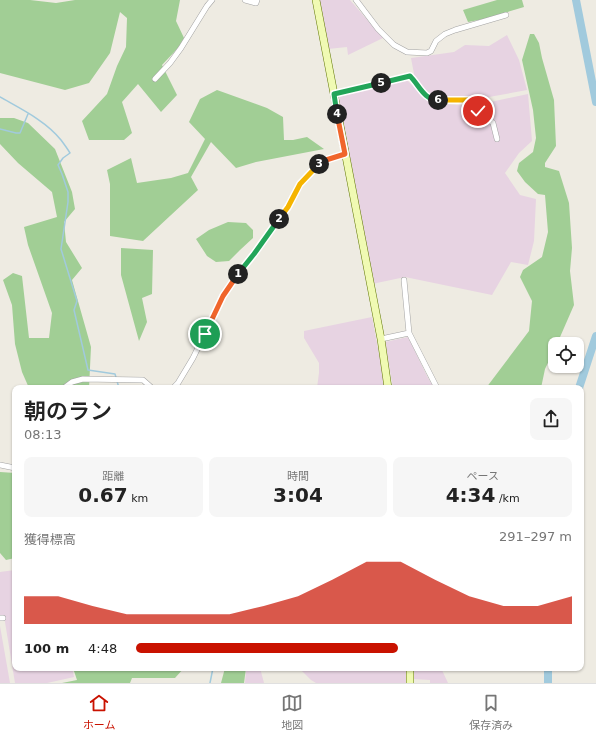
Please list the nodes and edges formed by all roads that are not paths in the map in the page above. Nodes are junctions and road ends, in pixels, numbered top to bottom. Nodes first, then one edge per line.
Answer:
1 (212, 0) edge
2 (245, 0) edge
3 (257, 0) edge
4 (316, 0) edge
5 (356, 0) edge
6 (506, 15) dead end
7 (155, 78) dead end
8 (334, 94) junction
9 (497, 139) dead end
10 (345, 154) junction
11 (404, 280) dead end
12 (409, 333) junction
13 (381, 339) junction
14 (68, 385) edge
15 (149, 385) edge
16 (176, 385) edge
17 (388, 385) edge
18 (435, 385) edge
19 (0, 465) edge
20 (12, 467) edge
21 (410, 671) edge
22 (410, 683) edge

1 - 7 street
2 - 3 street
4 - 8 street
5 - 6 street
8 - 9 street
8 - 10 street
10 - 13 street
10 - 16 street
11 - 12 street
12 - 13 street
12 - 18 street
13 - 17 street
14 - 15 street
19 - 20 street
21 - 22 street

